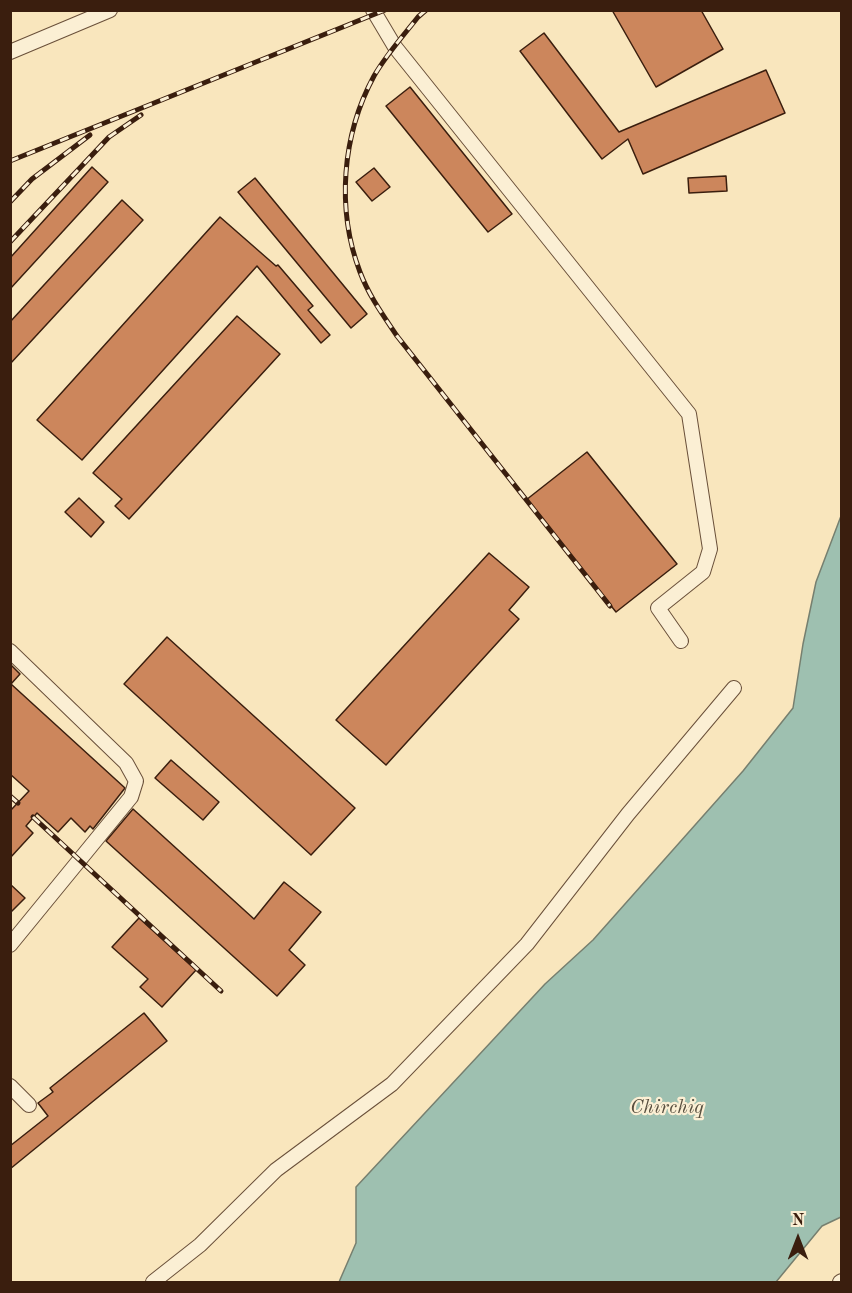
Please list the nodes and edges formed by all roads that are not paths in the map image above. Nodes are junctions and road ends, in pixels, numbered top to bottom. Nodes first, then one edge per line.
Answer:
1 (110, 10) edge
2 (373, 10) edge
3 (10, 52) edge
4 (681, 641) dead end
5 (10, 651) edge
6 (734, 688) dead end
7 (10, 945) edge
8 (10, 1086) edge
9 (29, 1105) dead end
10 (153, 1282) edge

1 - 3 lane
2 - 4 lane
5 - 7 lane
6 - 10 lane
8 - 9 lane

